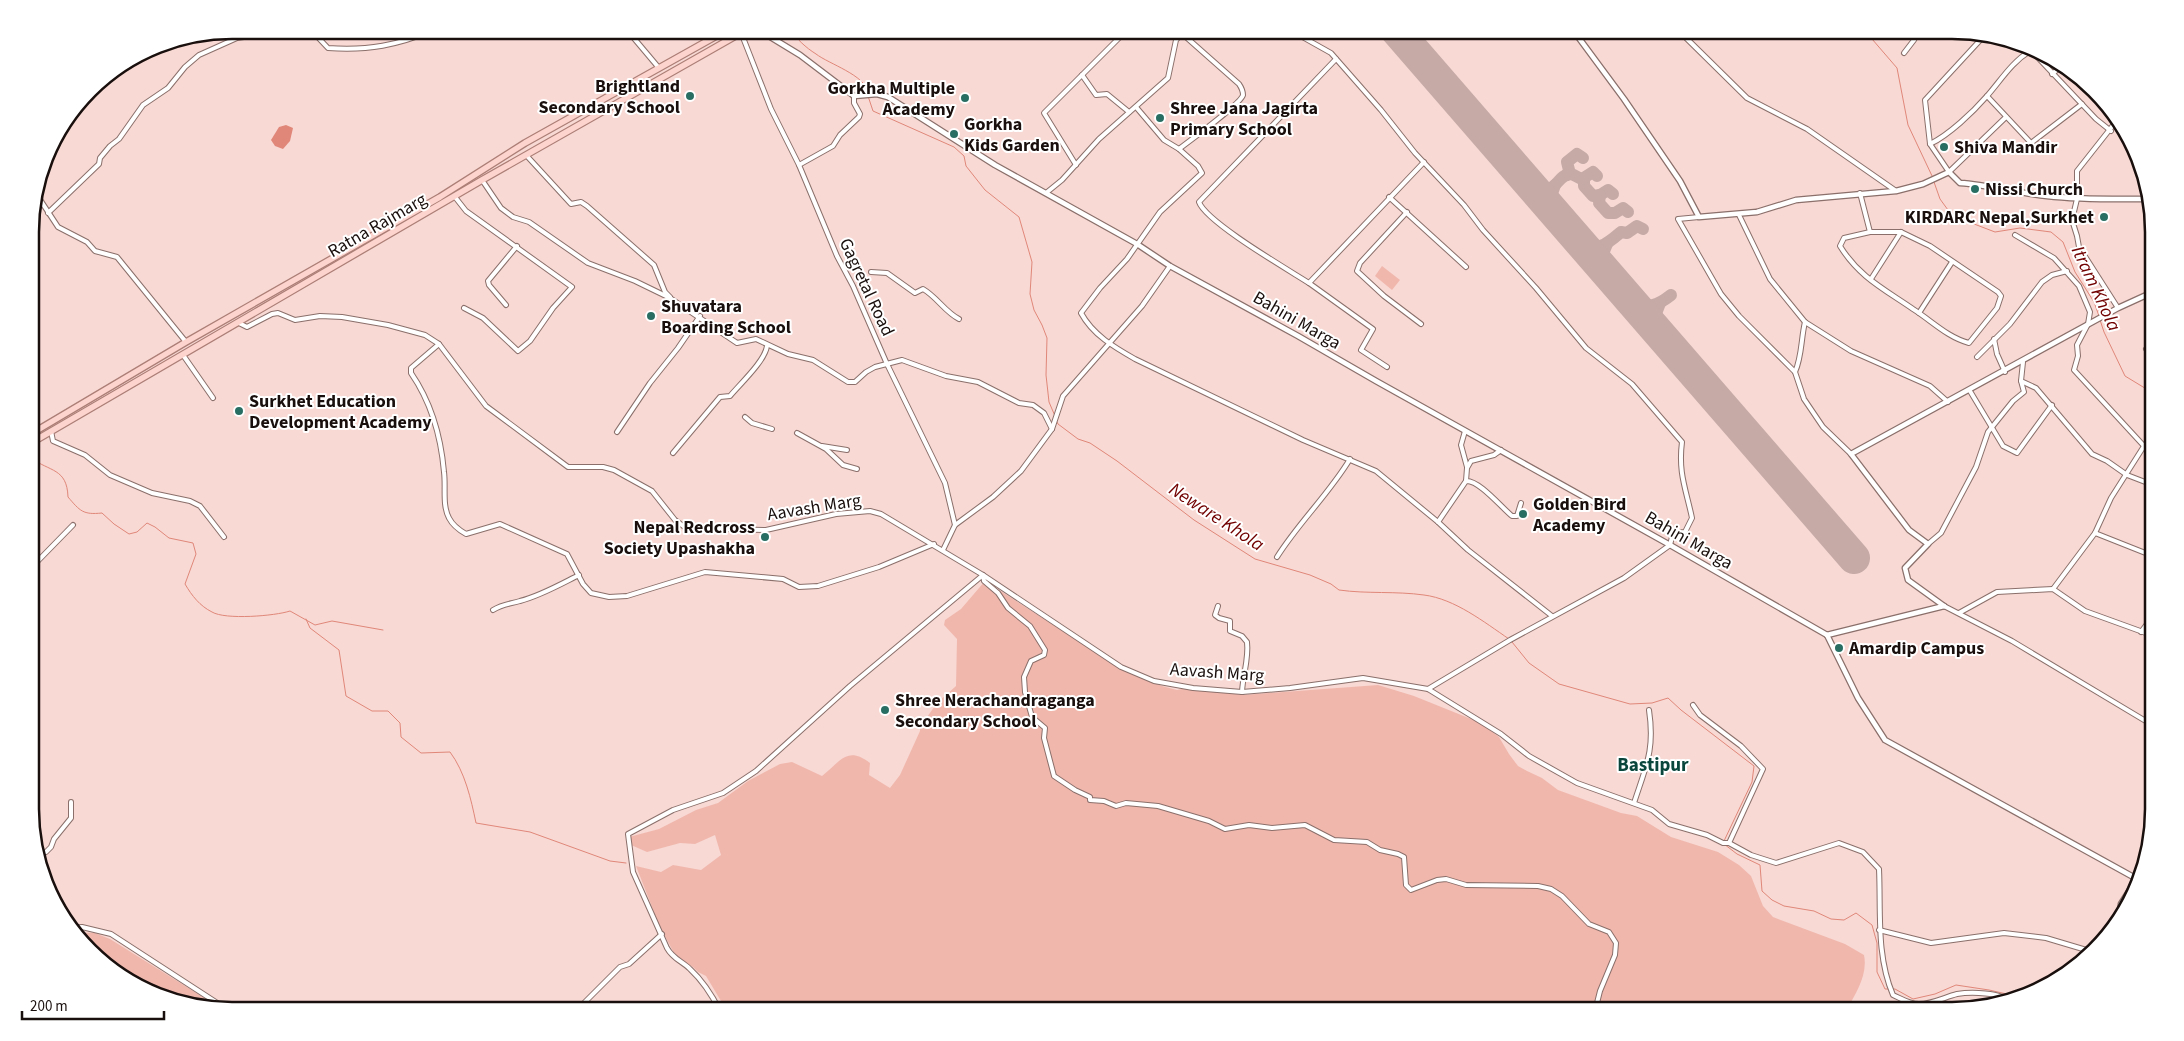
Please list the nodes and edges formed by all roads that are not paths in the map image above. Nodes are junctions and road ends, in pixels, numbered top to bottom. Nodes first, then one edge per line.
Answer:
1 (235, 39) edge
2 (320, 39) edge
3 (406, 39) edge
4 (635, 39) edge
5 (711, 39) edge
6 (729, 39) edge
7 (742, 39) edge
8 (774, 39) edge
9 (1118, 39) edge
10 (1177, 39) edge
11 (1188, 39) edge
12 (1307, 39) edge
13 (1580, 39) edge
14 (1687, 39) edge
15 (1914, 39) edge
16 (1980, 40) edge
17 (1904, 52) dead end
18 (2026, 53) edge
19 (1336, 59) junction
20 (2037, 59) edge
21 (659, 68) junction
22 (2057, 69) edge
23 (2052, 74) junction
24 (1082, 75) junction
25 (854, 96) junction
26 (1988, 96) junction
27 (2082, 104) junction
28 (1136, 107) junction
29 (1129, 112) junction
30 (2006, 117) junction
31 (2114, 126) edge
32 (2111, 131) junction
33 (1930, 144) junction
34 (1179, 149) junction
35 (526, 155) junction
36 (1424, 162) junction
37 (1076, 165) junction
38 (799, 166) junction
39 (1948, 172) junction
40 (482, 180) junction
41 (1896, 191) junction
42 (1046, 193) junction
43 (1860, 193) junction
44 (455, 197) junction
45 (1389, 197) junction
46 (2077, 199) junction
47 (2143, 199) edge
48 (41, 201) edge
49 (1407, 212) junction
50 (48, 213) junction
51 (1739, 215) junction
52 (1699, 217) junction
53 (1870, 232) junction
54 (1901, 232) junction
55 (2016, 235) dead end
56 (1137, 244) junction
57 (517, 246) junction
58 (1952, 262) junction
59 (1170, 266) junction
60 (1466, 266) dead end
61 (2067, 271) junction
62 (871, 272) dead end
63 (1871, 279) junction
64 (1309, 283) junction
65 (2145, 295) edge
66 (670, 298) junction
67 (506, 305) dead end
68 (464, 308) dead end
69 (2118, 308) junction
70 (1919, 313) junction
71 (700, 316) junction
72 (959, 319) dead end
73 (1805, 322) junction
74 (239, 323) junction
75 (2090, 323) junction
76 (1421, 324) dead end
77 (1994, 339) junction
78 (186, 342) junction
79 (439, 344) junction
80 (1110, 344) junction
81 (767, 346) junction
82 (183, 355) junction
83 (1977, 357) dead end
84 (2023, 362) junction
85 (887, 364) junction
86 (1387, 366) dead end
87 (1795, 372) junction
88 (2005, 372) junction
89 (2021, 381) junction
90 (1970, 391) junction
91 (213, 398) dead end
92 (1948, 402) junction
93 (2052, 405) junction
94 (745, 417) dead end
95 (1992, 427) junction
96 (39, 429) edge
97 (772, 429) dead end
98 (1052, 429) junction
99 (51, 431) junction
100 (1464, 431) junction
101 (616, 432) dead end
102 (797, 433) dead end
103 (39, 438) edge
104 (821, 446) junction
105 (2144, 446) joint
106 (847, 450) dead end
107 (1501, 450) junction
108 (673, 453) dead end
109 (1851, 454) junction
110 (1350, 459) junction
111 (1467, 468) junction
112 (857, 469) dead end
113 (2127, 475) junction
114 (1466, 481) junction
115 (2145, 482) edge
116 (1521, 503) dead end
117 (1438, 522) junction
118 (73, 525) dead end
119 (955, 525) junction
120 (2095, 533) junction
121 (224, 537) dead end
122 (934, 544) junction
123 (1928, 544) junction
124 (1670, 545) junction
125 (943, 550) junction
126 (2145, 553) edge
127 (1278, 557) dead end
128 (39, 560) edge
129 (983, 574) junction
130 (579, 575) junction
131 (2053, 589) junction
132 (1218, 606) dead end
133 (1944, 606) junction
134 (493, 610) dead end
135 (1959, 613) junction
136 (1552, 616) junction
137 (2145, 627) edge
138 (2141, 632) junction
139 (2145, 633) edge
140 (1827, 635) junction
141 (1428, 689) junction
142 (1242, 692) junction
143 (1693, 705) dead end
144 (1649, 710) dead end
145 (2145, 721) edge
146 (71, 802) dead end
147 (1634, 802) junction
148 (1729, 843) junction
149 (43, 853) edge
150 (2133, 877) edge
151 (79, 927) edge
152 (1879, 930) junction
153 (662, 934) junction
154 (2085, 950) edge
155 (2001, 996) edge
156 (215, 1002) edge
157 (585, 1002) edge
158 (715, 1002) edge
159 (1597, 1002) edge
160 (1908, 1002) edge
161 (1929, 1002) edge

1 - 50 street
2 - 3 street
4 - 21 street
5 - 21 main road, Ratna Rajmarg
6 - 35 main road, Ratna Rajmarg
7 - 38 street, Gagretal Road
8 - 25 street
9 - 24 street
10 - 28 street
11 - 34 street
12 - 19 street
13 - 52 street
14 - 41 street
15 - 17 street
16 - 33 street
18 - 26 street
19 - 36 street
19 - 64 street
20 - 23 street
21 - 78 main road, Ratna Rajmarg
22 - 23 street
23 - 27 street
24 - 29 street
24 - 37 street
25 - 38 street
25 - 42 street, Bahini Marga
26 - 30 street
26 - 33 street
27 - 30 street
27 - 32 street
28 - 29 street
28 - 34 street
29 - 37 street
30 - 39 street
31 - 32 street
32 - 46 street
33 - 39 street
34 - 56 street
35 - 40 main road, Ratna Rajmarg
35 - 66 street
36 - 45 street
36 - 124 street
37 - 42 street
38 - 85 street, Gagretal Road
39 - 41 street
39 - 46 street
40 - 44 main road, Ratna Rajmarg
40 - 66 street
41 - 43 street
42 - 56 street, Bahini Marga
43 - 51 street
43 - 53 street
44 - 57 street
44 - 74 main road, Ratna Rajmarg
45 - 49 street
45 - 64 street
46 - 47 street
46 - 69 street
48 - 50 street
49 - 60 street
49 - 76 street
50 - 78 street
51 - 52 street
51 - 73 street
52 - 87 street
53 - 54 street
53 - 63 street
54 - 58 street
54 - 63 street
55 - 61 street
56 - 59 street, Bahini Marga
56 - 80 street
57 - 67 street
57 - 68 street
58 - 70 street
58 - 70 street
59 - 80 street
59 - 100 street, Bahini Marga
61 - 75 street
61 - 77 street
62 - 72 street
63 - 70 street
64 - 86 street
65 - 69 street
66 - 71 street
69 - 75 street
71 - 81 street
71 - 101 street
73 - 87 street
73 - 92 street
74 - 79 street, Aavash Marg
74 - 82 main road, Ratna Rajmarg
75 - 84 street
75 - 105 street
77 - 83 street
77 - 88 street
78 - 96 main road, Ratna Rajmarg
79 - 122 street, Aavash Marg
79 - 130 street
80 - 98 street
80 - 110 street
81 - 85 street
81 - 108 street
82 - 91 street
82 - 99 main road, Ratna Rajmarg
84 - 88 street
84 - 89 street
85 - 98 street
85 - 119 street, Gagretal Road
87 - 109 street
88 - 90 street
89 - 93 street
89 - 95 street
90 - 92 street
90 - 95 street
92 - 109 street
93 - 95 street
93 - 113 street
94 - 97 street
95 - 123 street
98 - 119 street
99 - 103 main road, Ratna Rajmarg
99 - 121 street
100 - 107 street, Bahini Marga
100 - 111 street
102 - 104 street
104 - 106 street
104 - 112 street
105 - 113 street
107 - 111 street
107 - 124 street, Bahini Marga
109 - 123 street
110 - 117 street
110 - 127 street
111 - 114 street
113 - 115 street
113 - 120 street
114 - 116 street
114 - 117 street
117 - 136 street
118 - 128 street
119 - 125 street
120 - 126 street
120 - 131 street
122 - 125 street, Aavash Marg
122 - 130 street
123 - 133 street
124 - 136 street
124 - 140 street, Bahini Marga
125 - 129 street, Aavash Marg
129 - 142 street, Aavash Marg
129 - 153 street
129 - 159 street
130 - 134 street
131 - 135 street
131 - 138 street
132 - 142 street
133 - 135 street
133 - 140 street
135 - 145 street
136 - 141 street
137 - 138 street
138 - 139 street
140 - 150 street
141 - 142 street, Aavash Marg
141 - 147 street
143 - 148 street
144 - 147 street
146 - 149 street
147 - 148 street
148 - 152 street
151 - 156 street
152 - 154 street
152 - 160 street
153 - 157 street
153 - 158 street
155 - 161 street

